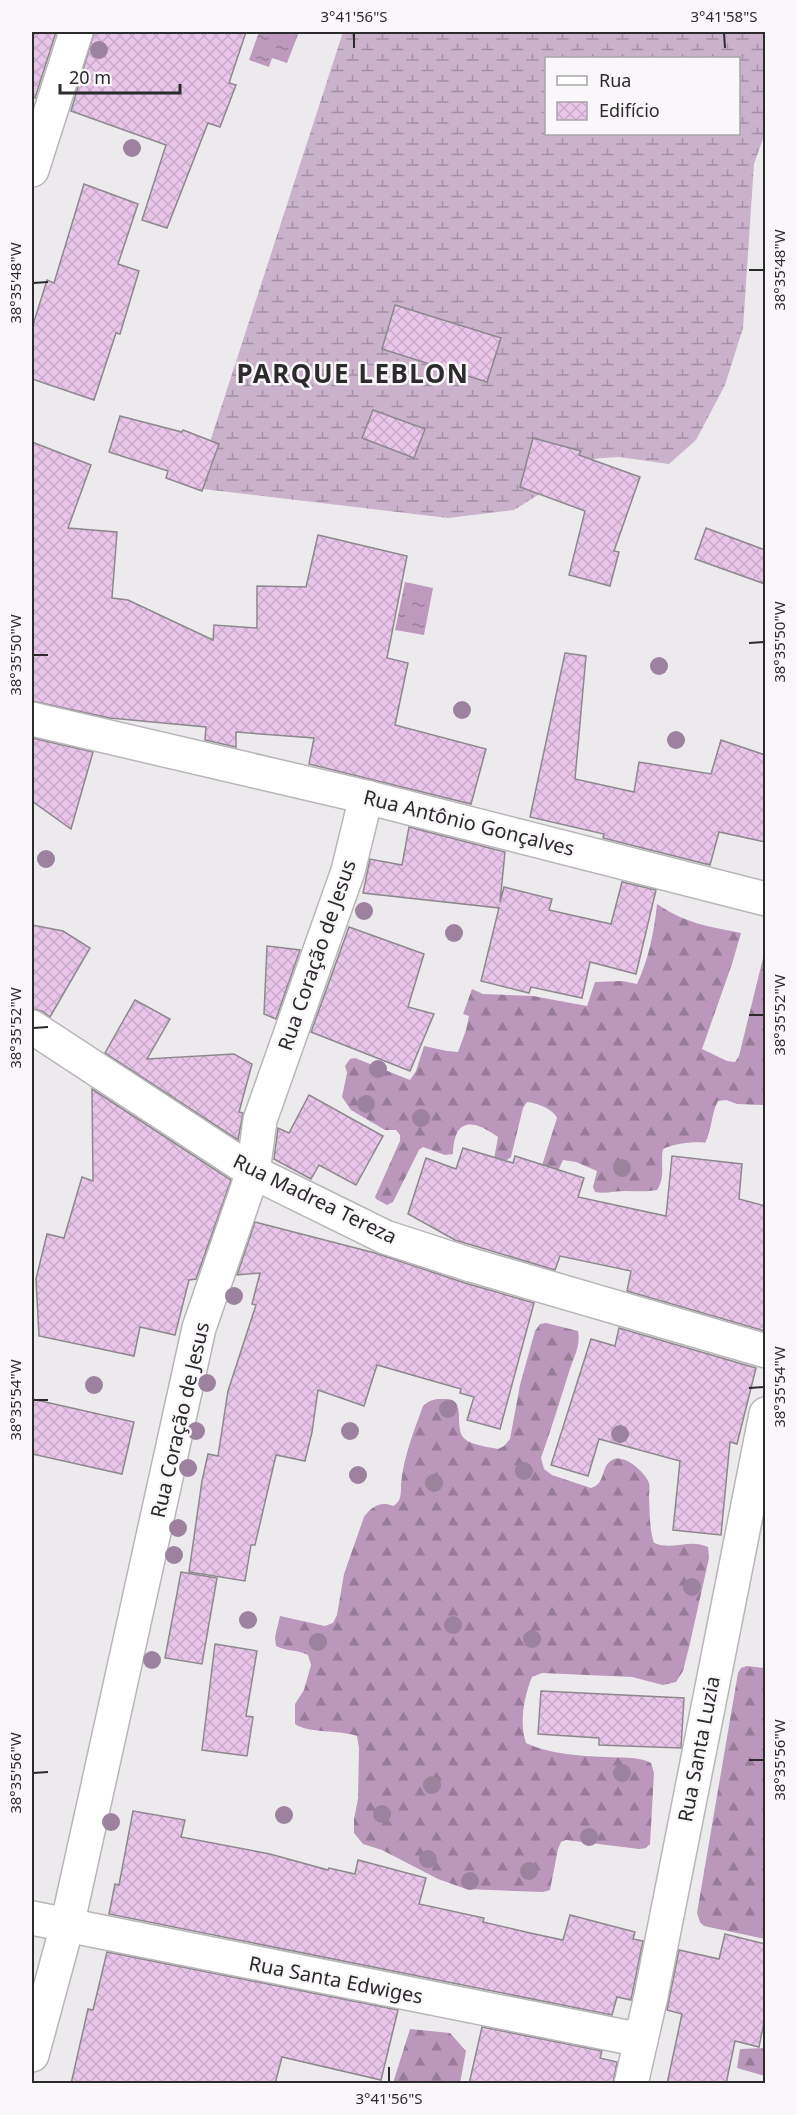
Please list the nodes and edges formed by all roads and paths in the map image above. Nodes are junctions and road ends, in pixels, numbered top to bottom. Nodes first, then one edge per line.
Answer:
1 (75, 32) edge
2 (32, 170) edge
3 (32, 719) edge
4 (366, 797) junction
5 (765, 899) edge
6 (32, 1027) edge
7 (253, 1172) junction
8 (765, 1351) edge
9 (765, 1414) edge
10 (761, 1453) edge
11 (32, 1918) edge
12 (67, 1926) junction
13 (641, 2040) junction
14 (32, 2055) edge
15 (631, 2084) edge

1 - 2 street
3 - 4 street, Rua Antônio Gonçalves
4 - 5 street, Rua Antônio Gonçalves
4 - 7 street, Rua Coração de Jesus
6 - 7 street, Rua Madrea Tereza
7 - 8 street, Rua Madrea Tereza
7 - 12 street, Rua Coração de Jesus
9 - 10 street, Rua Santa Luzia
10 - 13 street, Rua Santa Luzia
11 - 12 street, Rua Santa Edwiges
12 - 13 street, Rua Santa Edwiges
12 - 14 street, Rua Coração de Jesus
13 - 15 street, Rua Santa Luzia

